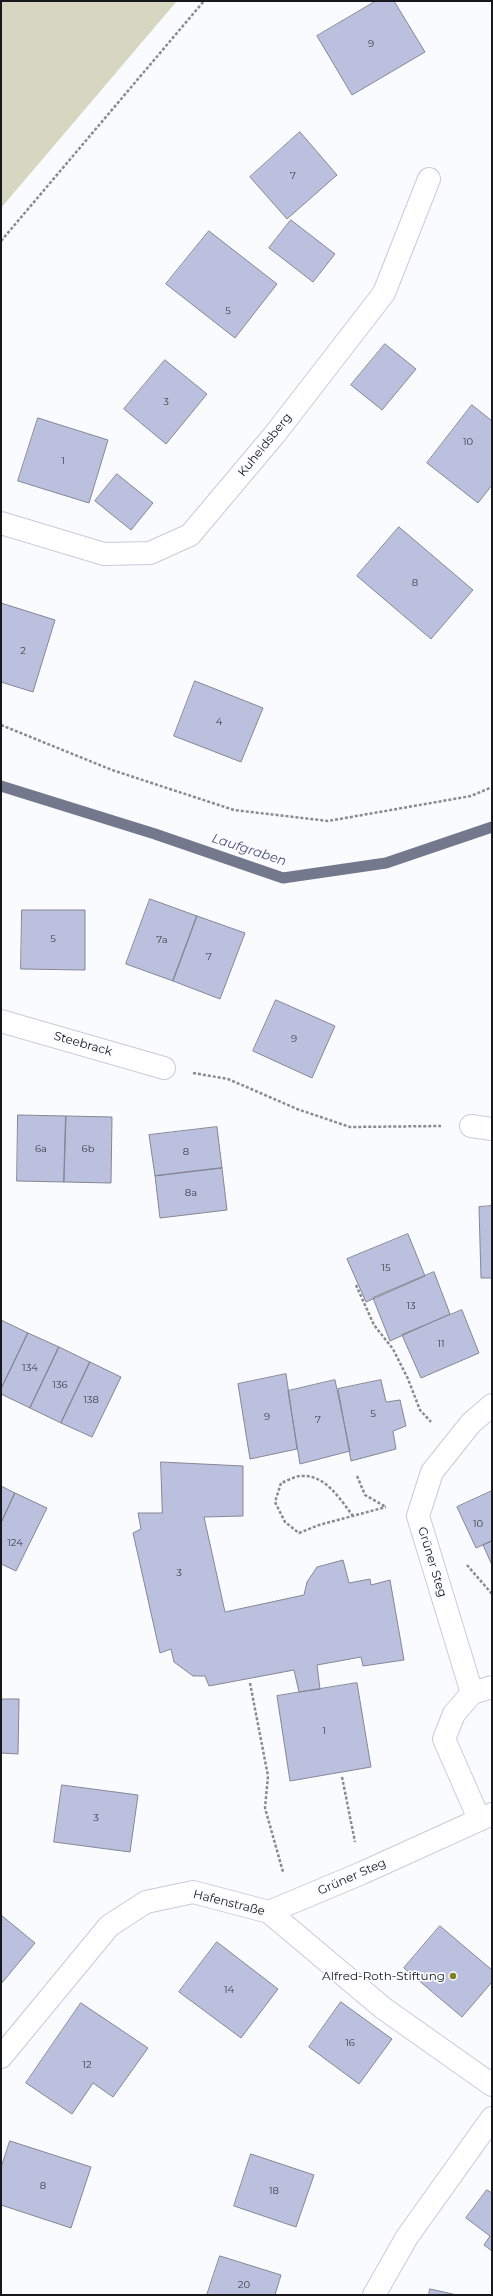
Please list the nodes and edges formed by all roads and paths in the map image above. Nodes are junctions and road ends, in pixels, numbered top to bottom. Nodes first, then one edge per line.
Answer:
1 (204, 1) edge
2 (429, 180) dead end
3 (1, 241) edge
4 (1, 523) edge
5 (1, 725) edge
6 (492, 787) edge
7 (1, 1021) edge
8 (164, 1068) joint
9 (482, 1128) edge
10 (356, 1285) dead end
11 (492, 1405) edge
12 (453, 1446) junction
13 (357, 1476) dead end
14 (386, 1507) junction
15 (353, 1516) junction
16 (418, 1516) junction
17 (250, 1683) dead end
18 (482, 1690) edge
19 (342, 1778) dead end
20 (485, 1817) edge
21 (362, 1873) junction
22 (294, 1902) junction
23 (269, 1912) junction
24 (1, 2057) edge
25 (492, 2085) edge
26 (492, 2118) edge
27 (374, 2295) edge

1 - 3 path
2 - 4 street, Kuheidsberg
5 - 6 path
7 - 8 street, Steebrack
8 - 9 path
10 - 12 path
11 - 12 street, Grüner Steg
12 - 16 street, Grüner Steg
13 - 14 path
14 - 15 path
14 - 16 path
15 - 15 path
16 - 18 street, Grüner Steg
17 - 22 path
18 - 20 street, Grüner Steg
19 - 21 path
20 - 21 street, Grüner Steg
21 - 22 street, Grüner Steg
22 - 23 street, Grüner Steg
23 - 24 street, Hafenstraße
23 - 25 street, Hafenstraße
26 - 27 street

